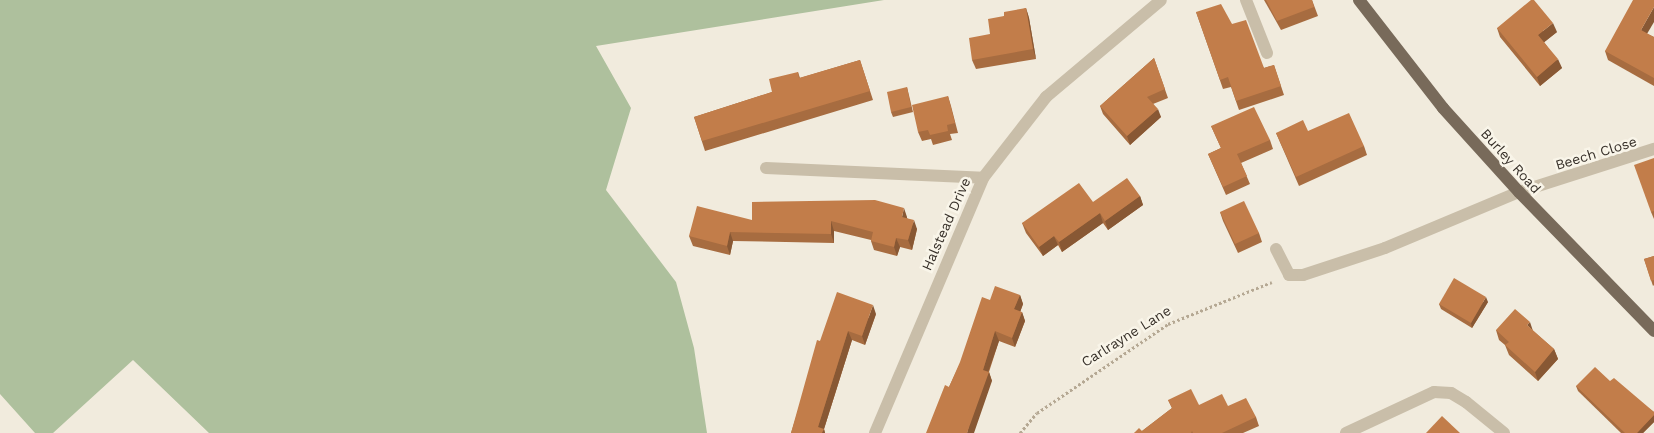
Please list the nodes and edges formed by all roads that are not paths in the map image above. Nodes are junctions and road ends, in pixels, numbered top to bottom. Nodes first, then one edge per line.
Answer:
1 (1161, 0) edge
2 (1246, 0) edge
3 (1359, 0) edge
4 (1267, 53) dead end
5 (1654, 149) edge
6 (766, 168) dead end
7 (982, 178) junction
8 (1518, 192) junction
9 (1276, 249) dead end
10 (1654, 331) edge
11 (875, 433) edge
12 (1346, 433) edge
13 (1504, 433) edge

1 - 7 street, Halstead Drive
2 - 4 street
3 - 8 main road, Burley Road
5 - 8 street, Beech Close
6 - 7 street
7 - 11 street, Halstead Drive
8 - 9 street
8 - 10 main road, Burley Road
12 - 13 street

